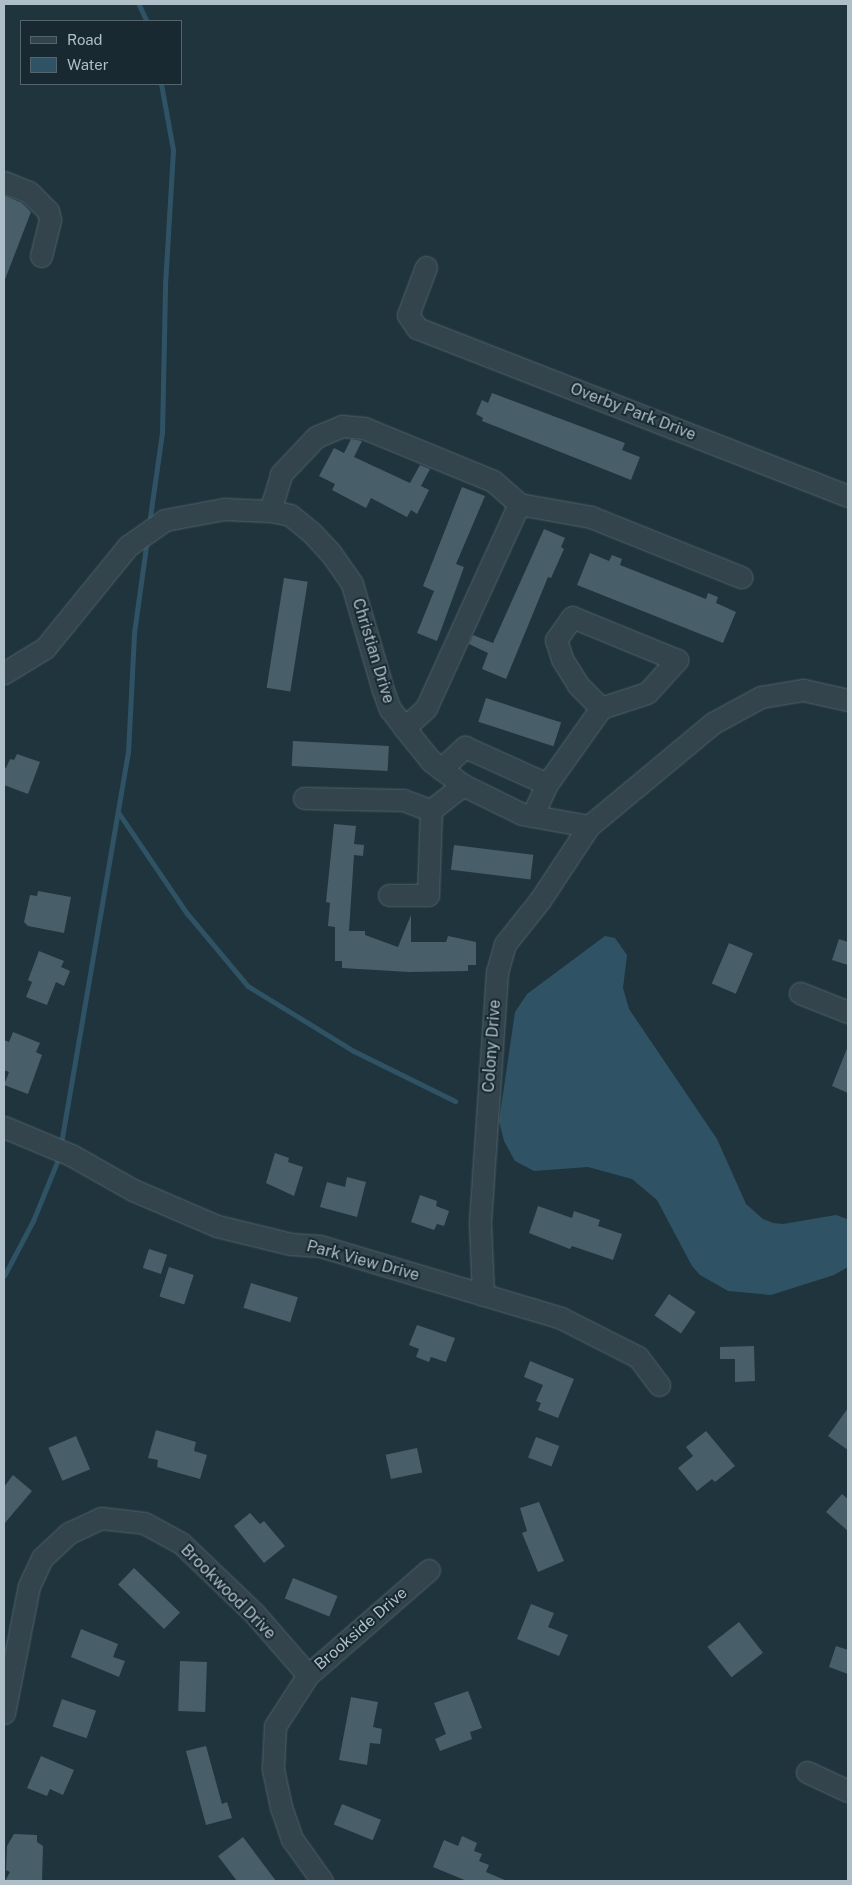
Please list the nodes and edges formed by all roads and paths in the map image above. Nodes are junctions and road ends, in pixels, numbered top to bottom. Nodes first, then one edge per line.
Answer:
1 (4, 182) edge
2 (41, 256) dead end
3 (426, 267) dead end
4 (848, 496) edge
5 (519, 504) junction
6 (270, 510) junction
7 (741, 577) dead end
8 (4, 673) edge
9 (848, 700) edge
10 (601, 708) junction
11 (404, 728) junction
12 (441, 769) junction
13 (547, 784) junction
14 (463, 785) junction
15 (304, 798) dead end
16 (431, 810) junction
17 (532, 816) junction
18 (590, 826) junction
19 (389, 895) dead end
20 (800, 993) dead end
21 (848, 1011) edge
22 (4, 1127) edge
23 (483, 1295) junction
24 (659, 1385) dead end
25 (429, 1570) dead end
26 (308, 1674) junction
27 (4, 1713) edge
28 (807, 1772) dead end
29 (848, 1792) edge
30 (322, 1881) edge

1 - 2 street
3 - 4 street, Overby Park Drive
5 - 6 street
5 - 7 street
5 - 11 street
6 - 8 street, Christian Drive
6 - 11 street, Christian Drive
9 - 18 street
10 - 10 street
10 - 13 street
11 - 12 street, Christian Drive
12 - 13 street
12 - 14 street, Christian Drive
13 - 17 street
14 - 16 street
14 - 17 street, Christian Drive
15 - 16 street
16 - 19 street
17 - 18 street, Christian Drive
18 - 23 street, Colony Drive
20 - 21 street
22 - 23 street, Park View Drive
23 - 24 street, Park View Drive
25 - 26 street, Brookside Drive
26 - 27 street, Brookwood Drive
26 - 30 street, Brookside Drive
28 - 29 street

